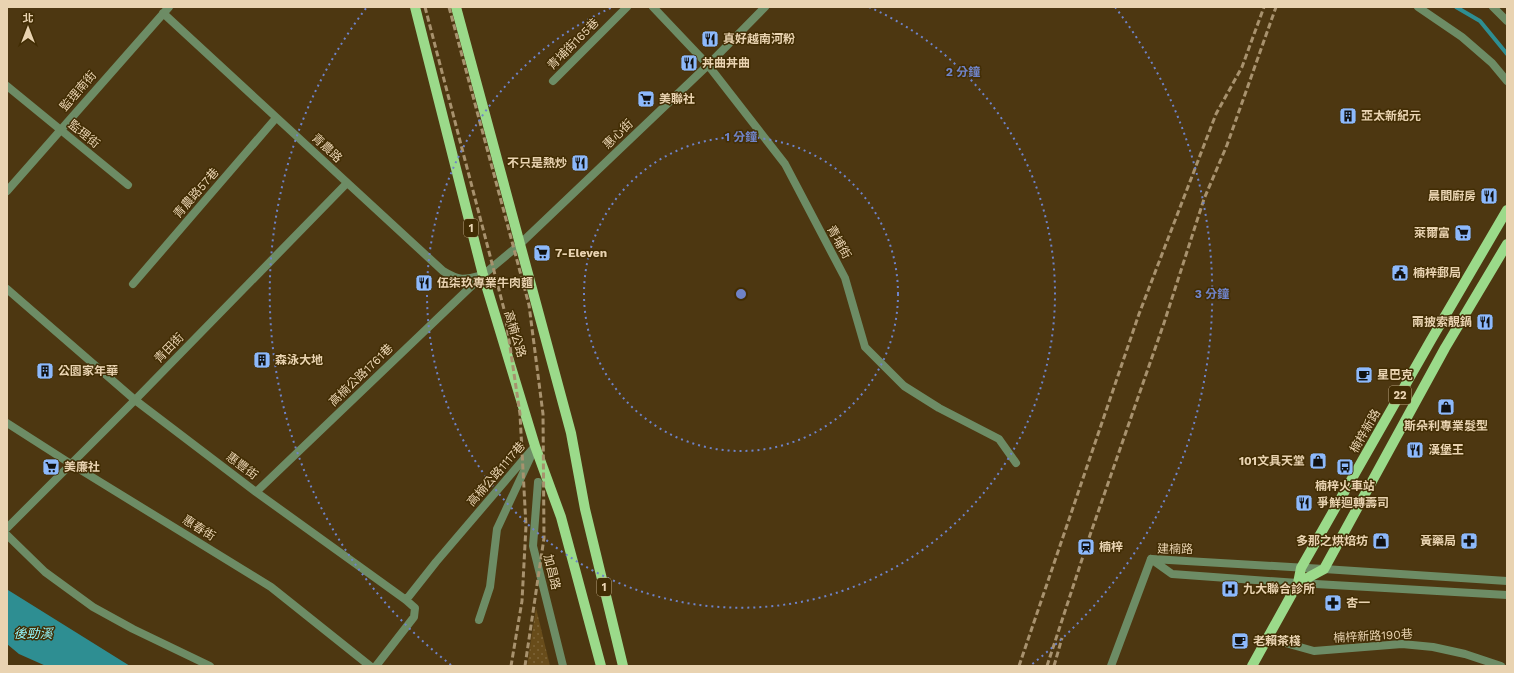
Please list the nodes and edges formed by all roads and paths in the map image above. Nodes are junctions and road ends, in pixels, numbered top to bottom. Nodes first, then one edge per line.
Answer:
1 (168, 7) edge
2 (415, 7) edge
3 (456, 7) edge
4 (627, 7) edge
5 (653, 7) edge
6 (765, 7) edge
7 (1418, 7) edge
8 (1492, 7) edge
9 (163, 14) junction
10 (1507, 21) edge
11 (708, 65) junction
12 (553, 81) dead end
13 (1507, 81) edge
14 (7, 86) edge
15 (276, 118) junction
16 (60, 130) junction
17 (347, 183) junction
18 (128, 185) dead end
19 (7, 192) edge
20 (1507, 210) edge
21 (1507, 244) edge
22 (519, 245) junction
23 (483, 275) junction
24 (133, 284) dead end
25 (7, 289) edge
26 (135, 400) junction
27 (7, 423) edge
28 (536, 446) junction
29 (1016, 463) dead end
30 (71, 464) junction
31 (538, 482) dead end
32 (256, 492) junction
33 (7, 528) edge
34 (7, 535) edge
35 (1151, 559) junction
36 (1301, 568) junction
37 (1324, 569) junction
38 (1507, 581) edge
39 (1298, 583) junction
40 (1507, 595) edge
41 (406, 600) junction
42 (479, 620) dead end
43 (1268, 638) junction
44 (210, 666) edge
45 (370, 666) edge
46 (376, 666) edge
47 (563, 666) edge
48 (602, 666) edge
49 (623, 666) edge
50 (1111, 666) edge
51 (1252, 666) edge
52 (1501, 666) edge

1 - 9 street, 監理南街
2 - 23 main road, 高楠公路 / 1
3 - 22 main road, 1
4 - 12 street, 青埔街165巷
5 - 11 street, 青埔街
6 - 11 street, 惠心街
7 - 13 street
8 - 10 street
9 - 15 street, 青農路
9 - 16 street, 監理南街
11 - 22 street, 惠心街
11 - 29 street, 青埔街
14 - 16 street, 監理街
15 - 17 street, 青農路
15 - 24 street, 青農路57巷
16 - 18 street, 監理街
16 - 19 street, 監理南街
17 - 23 street, 青農路
17 - 26 street, 青田街
20 - 36 main road, 楠梓新路 / 22
21 - 37 main road, 22
22 - 23 street, 惠心街
22 - 49 main road, 1
23 - 28 main road, 高楠公路 / 1
23 - 32 street, 高楠公路1761巷
25 - 26 street, 惠豐街
26 - 30 street, 青田街
26 - 32 street, 惠豐街
27 - 30 street, 惠春街
28 - 41 street, 高楠公路1117巷
28 - 42 street, 高楠公路1117巷
28 - 48 main road, 高楠公路 / 1
30 - 33 street, 青田街
30 - 45 street, 惠春街
31 - 47 street, 加昌路
32 - 41 street, 惠豐街
34 - 44 street
35 - 36 street, 建楠路
35 - 39 street, 建楠路
35 - 50 street
36 - 37 street, 建楠路
36 - 39 main road, 楠梓新路 / 22
37 - 38 street, 建楠路
37 - 39 main road
39 - 40 street, 建楠路
39 - 43 main road, 楠梓新路 / 22
41 - 46 street, 惠豐街
43 - 51 main road, 楠梓新路 / 22
43 - 52 street, 楠梓新路190巷

